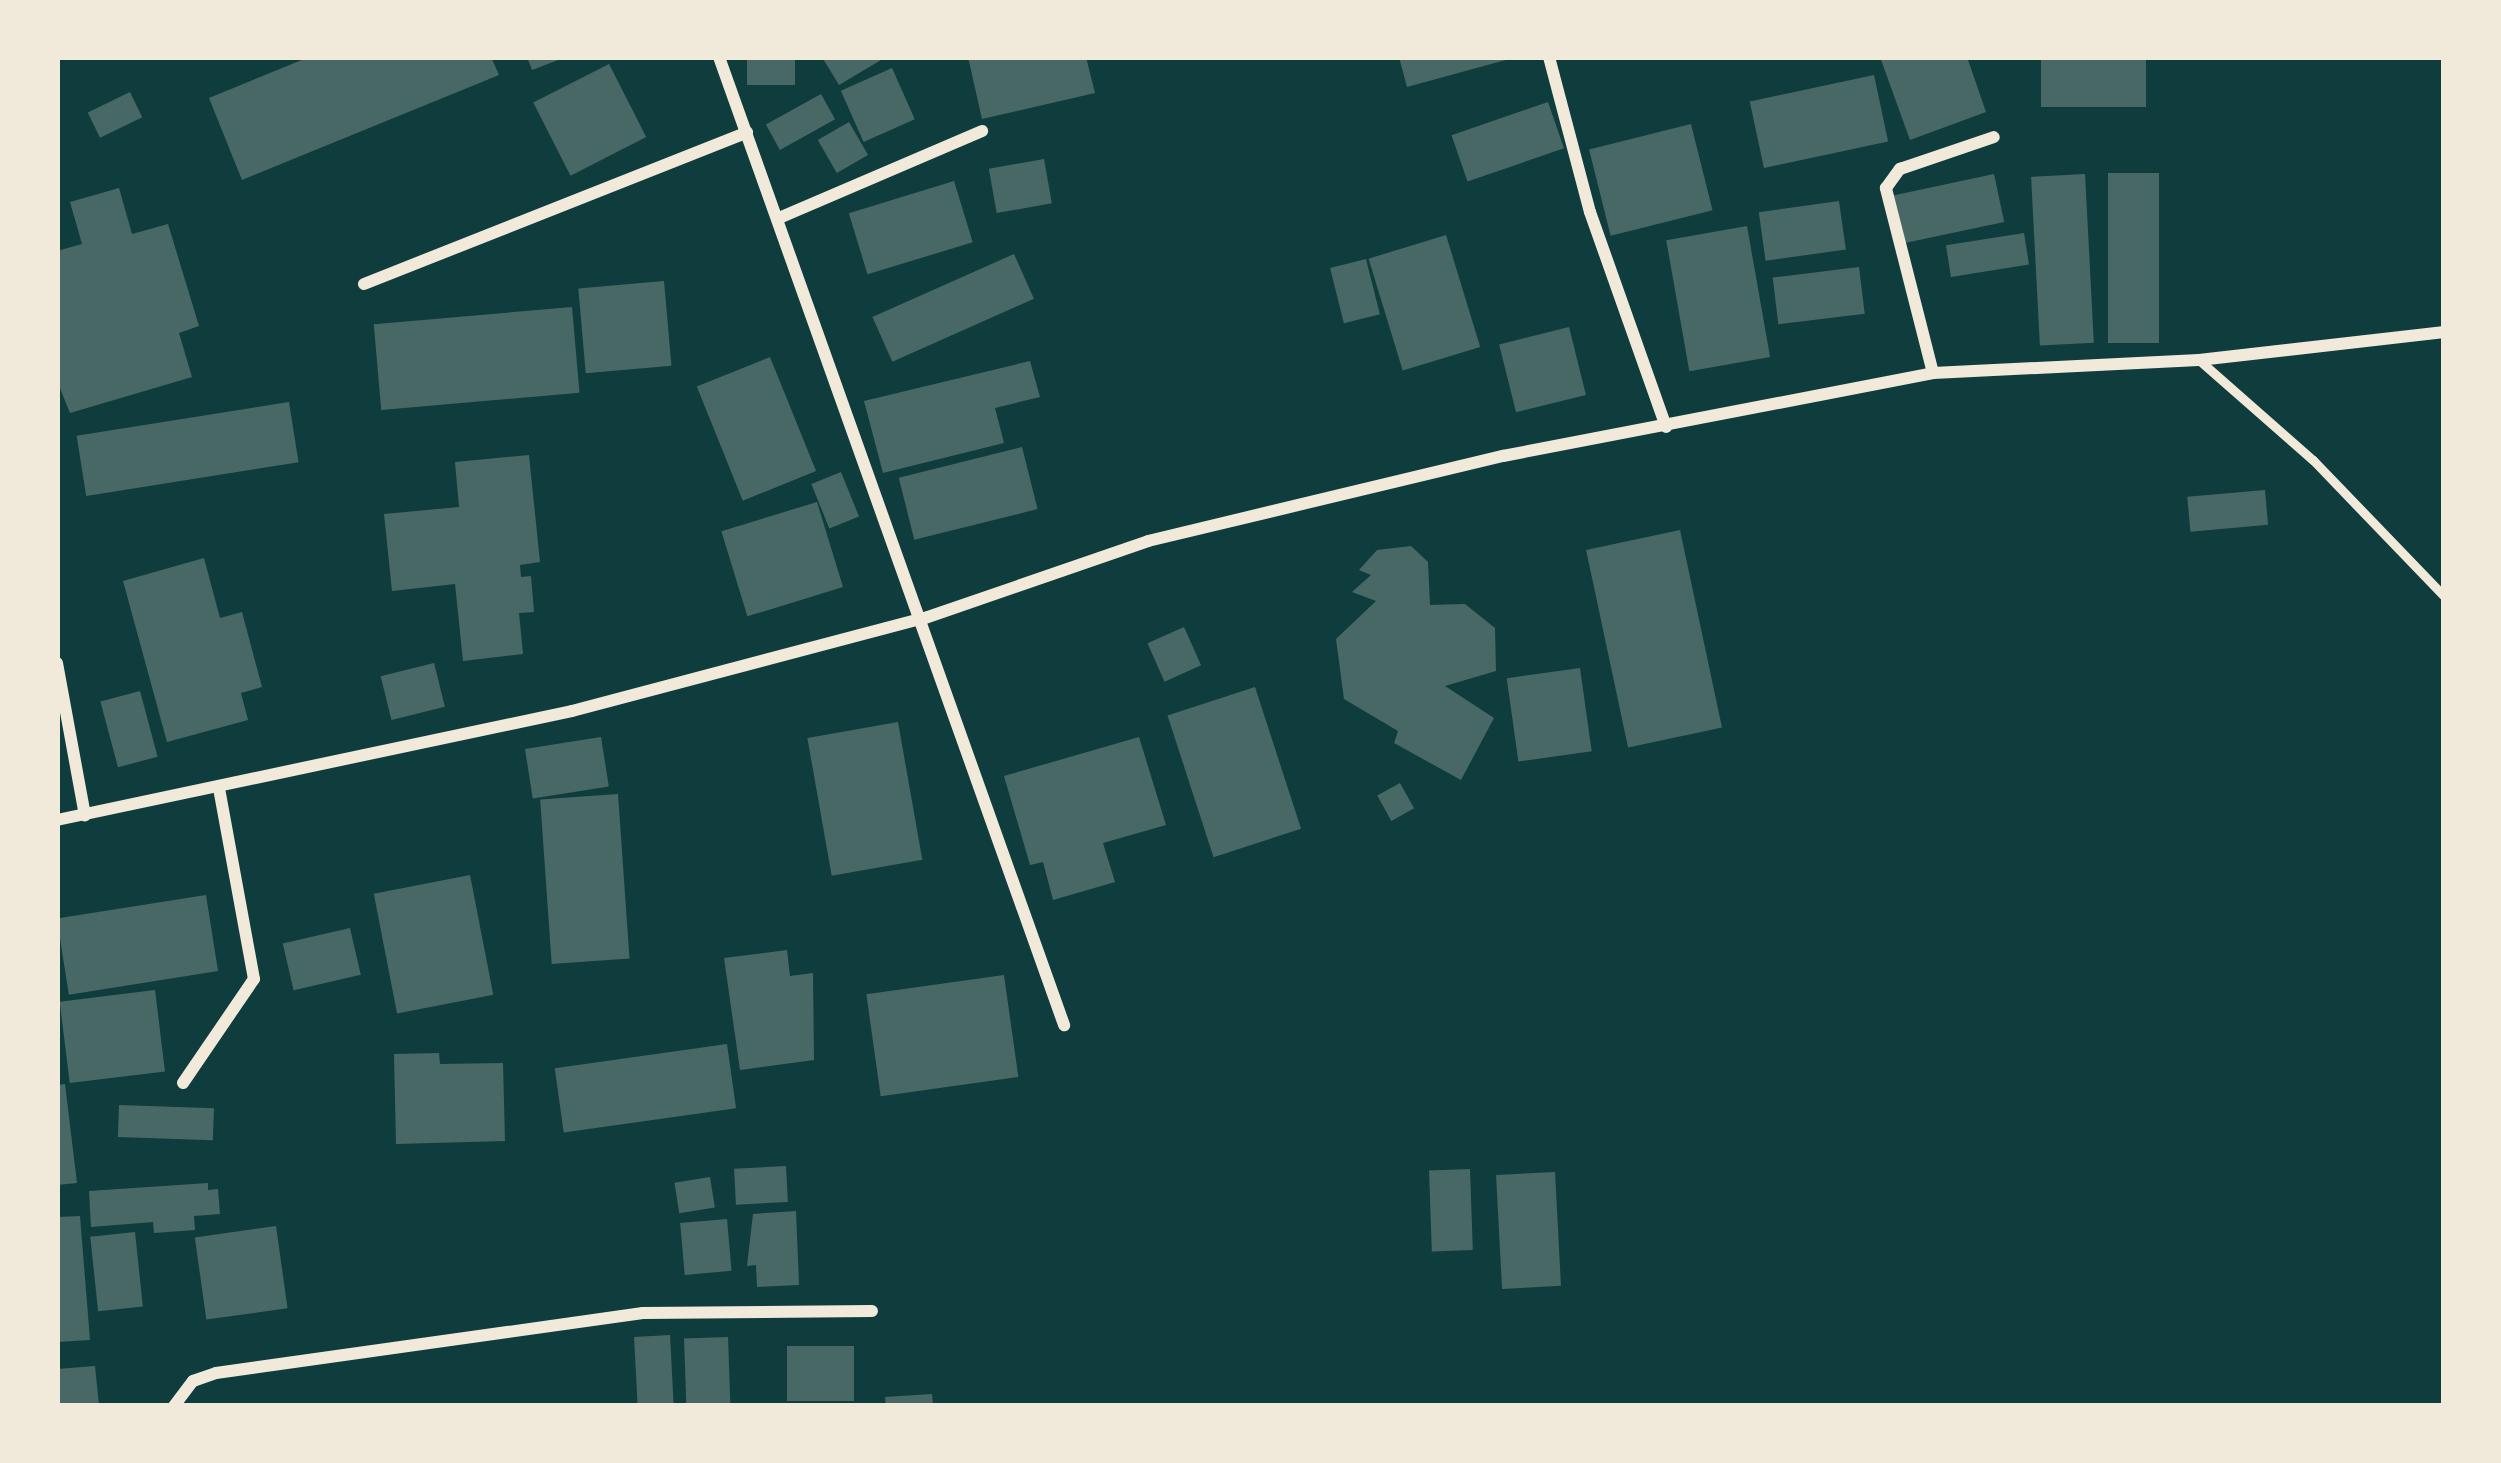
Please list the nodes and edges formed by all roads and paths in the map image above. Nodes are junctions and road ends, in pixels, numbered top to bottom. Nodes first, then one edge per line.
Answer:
1 (719, 57) edge
2 (1550, 57) edge
3 (982, 131) dead end
4 (747, 132) junction
5 (1994, 137) dead end
6 (779, 218) junction
7 (364, 284) dead end
8 (2444, 332) edge
9 (2199, 360) junction
10 (1933, 374) junction
11 (1666, 427) junction
12 (2444, 596) edge
13 (925, 618) junction
14 (57, 663) edge
15 (219, 788) junction
16 (85, 815) junction
17 (57, 820) edge
18 (1064, 1025) dead end
19 (183, 1083) dead end
20 (872, 1311) dead end
21 (174, 1406) edge

1 - 4 street
2 - 11 street
3 - 6 street
4 - 6 street
4 - 7 street
5 - 10 street
6 - 13 street
8 - 9 street
9 - 10 street
9 - 12 lane
10 - 11 street
11 - 13 street
13 - 15 street
13 - 18 street
14 - 16 street
15 - 16 street
15 - 19 street
16 - 17 street
20 - 21 street

